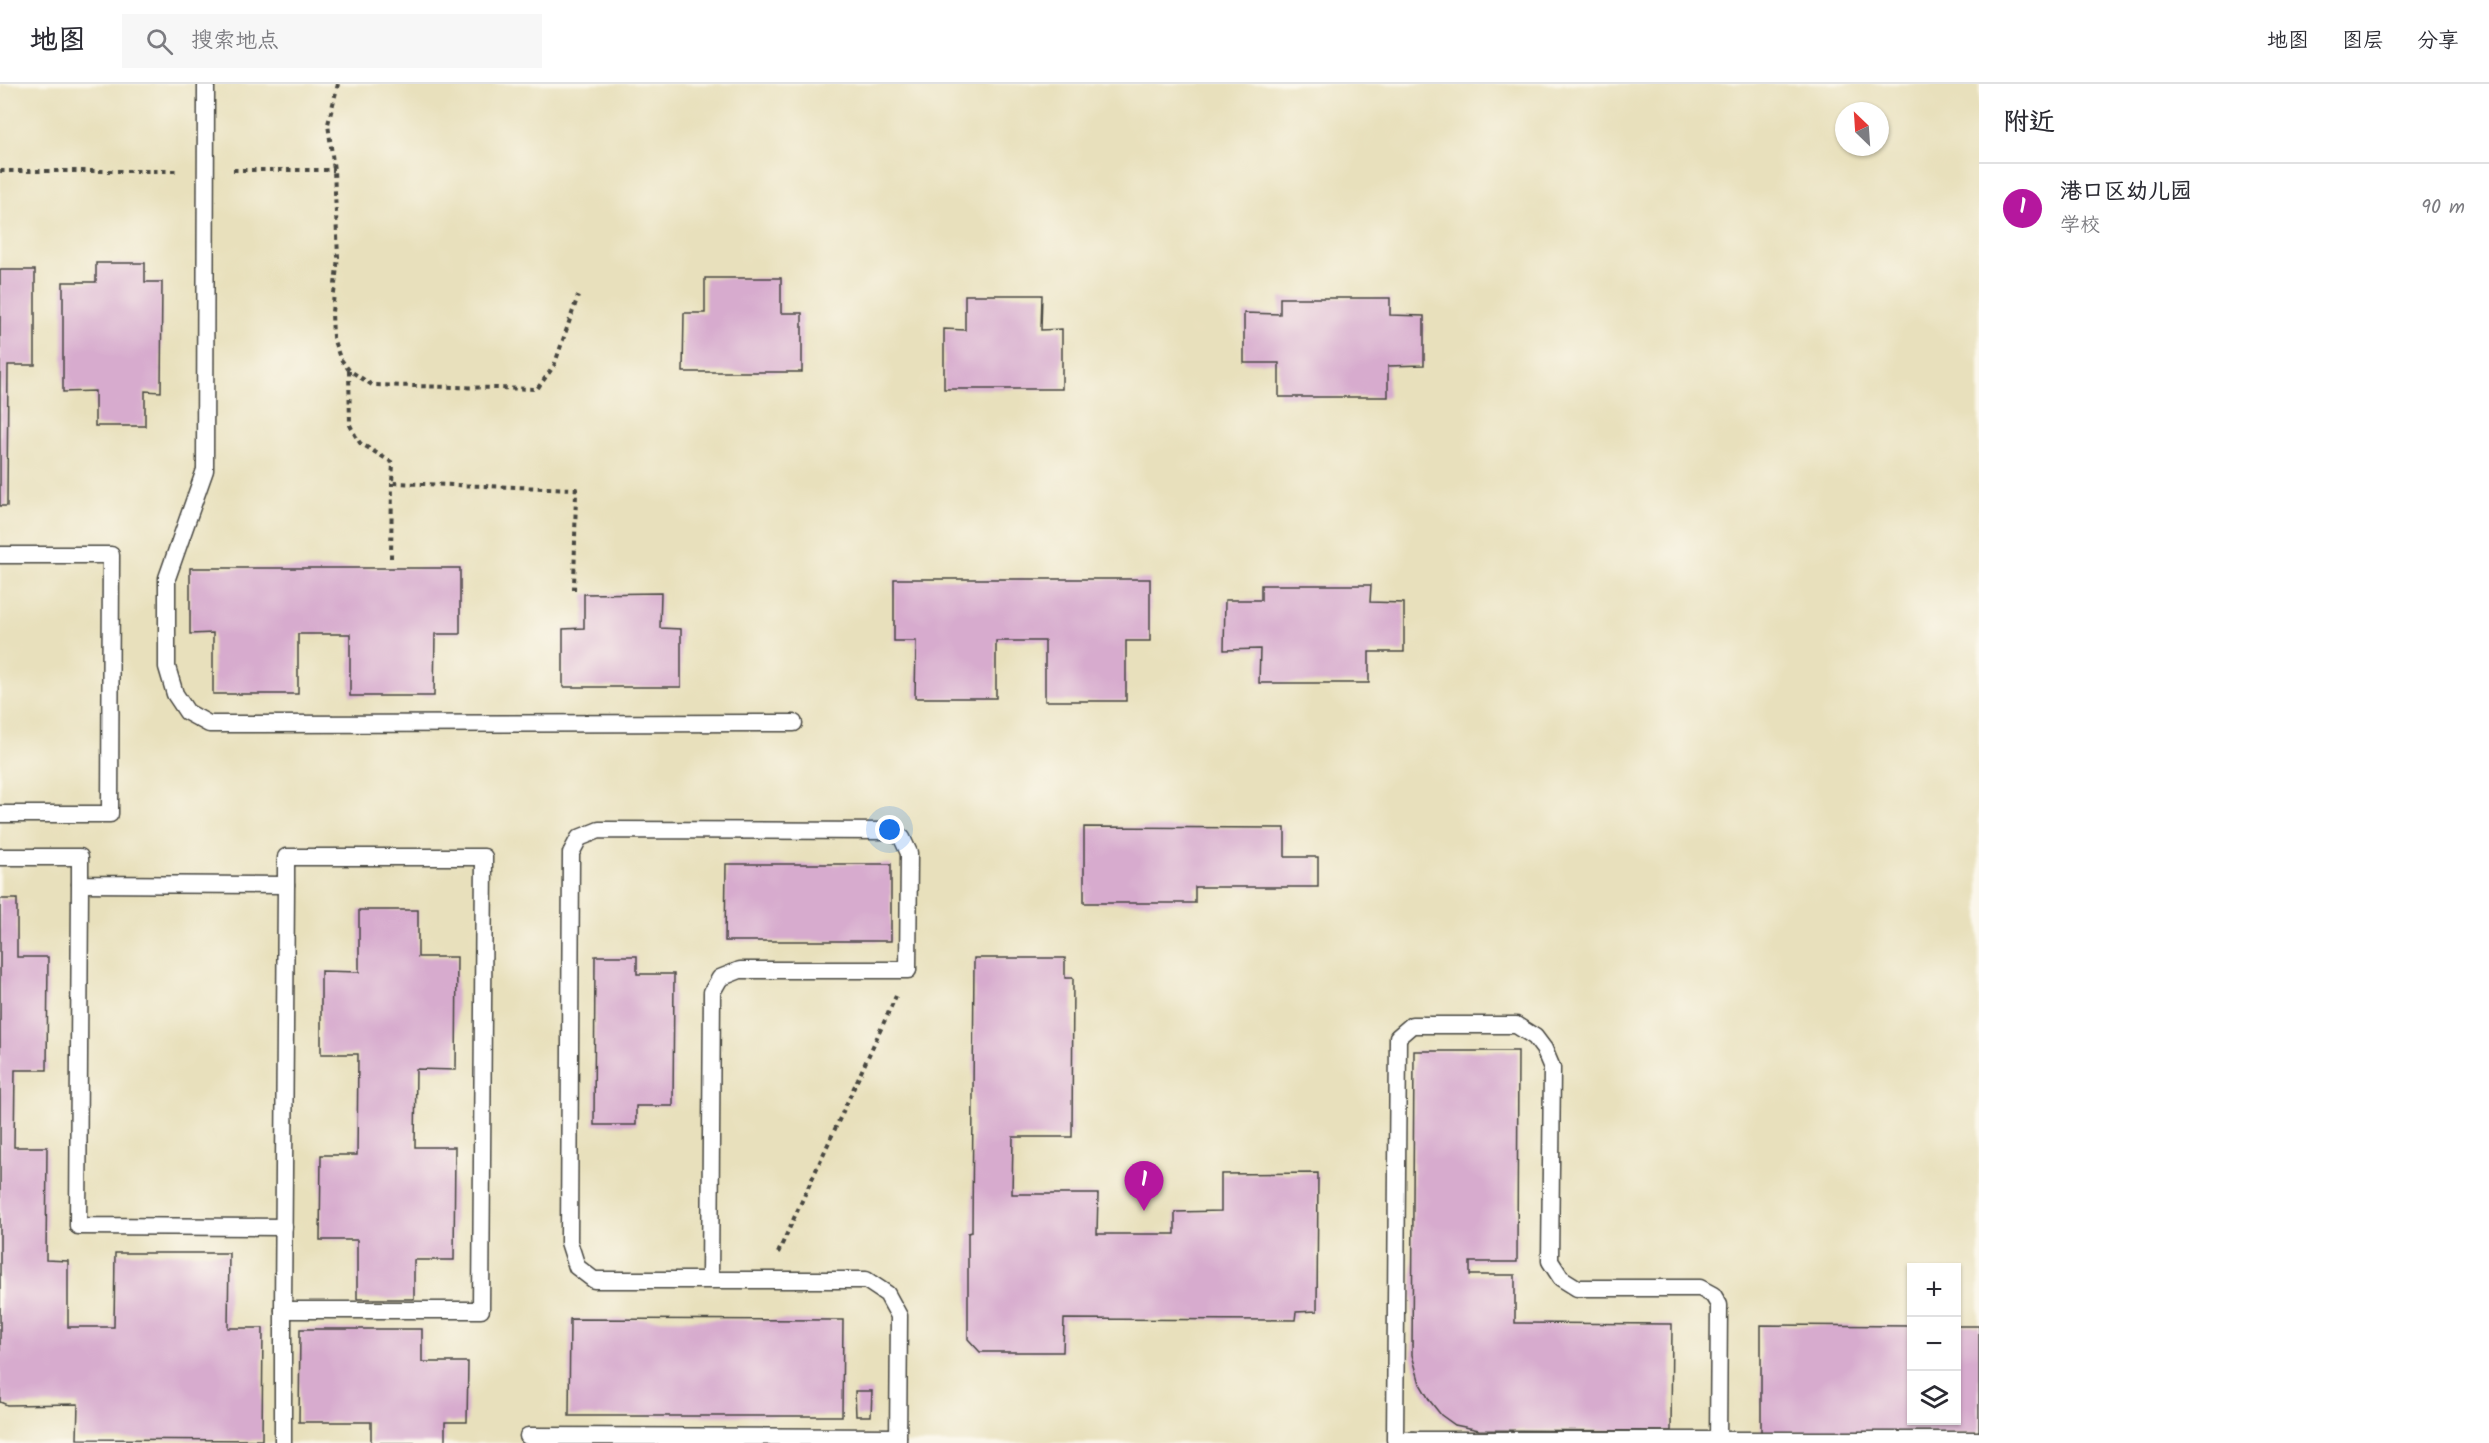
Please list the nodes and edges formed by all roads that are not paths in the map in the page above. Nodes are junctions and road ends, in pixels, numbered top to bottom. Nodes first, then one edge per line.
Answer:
1 (206, 84) edge
2 (0, 555) edge
3 (794, 723) dead end
4 (0, 814) edge
5 (0, 857) edge
6 (80, 884) junction
7 (286, 885) junction
8 (284, 1227) junction
9 (710, 1280) junction
10 (283, 1310) junction
11 (528, 1436) dead end
12 (898, 1440) edge
13 (1979, 1440) edge
14 (1413, 1441) edge
15 (1719, 1442) edge
16 (283, 1443) edge

1 - 3 lane
2 - 4 lane
5 - 6 lane
6 - 7 lane
6 - 8 lane
7 - 8 lane
7 - 10 lane
8 - 10 lane
9 - 9 lane
9 - 12 lane
10 - 16 lane
11 - 12 lane
13 - 15 lane
14 - 15 lane
14 - 15 lane

